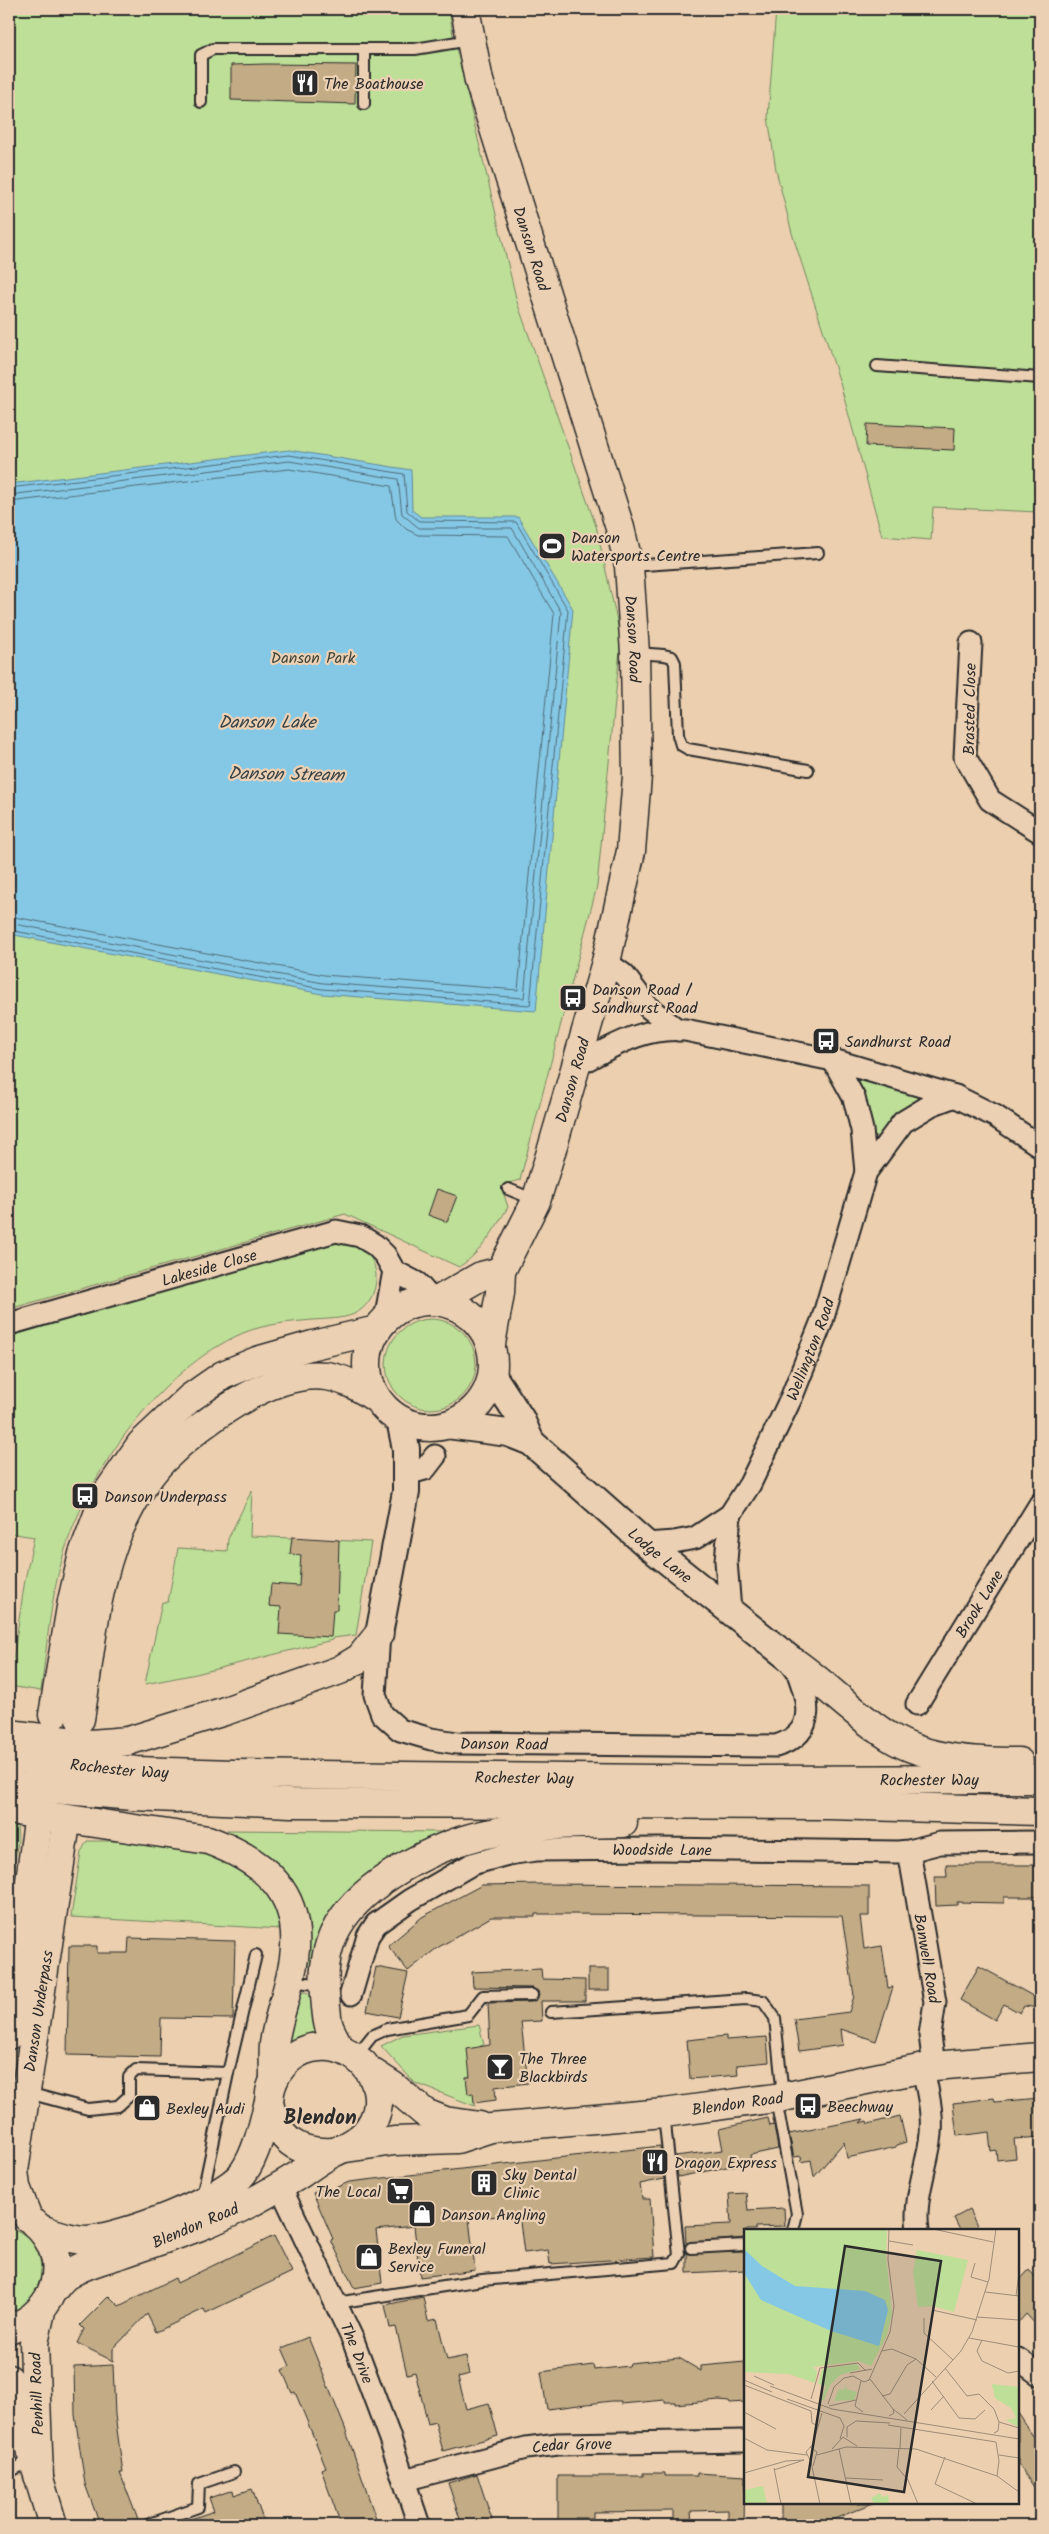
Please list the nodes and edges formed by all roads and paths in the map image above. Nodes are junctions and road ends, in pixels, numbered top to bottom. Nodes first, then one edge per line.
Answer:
1 (465, 9) edge
2 (470, 40) junction
3 (364, 50) junction
4 (201, 102) dead end
5 (364, 104) dead end
6 (877, 366) dead end
7 (1040, 378) edge
8 (818, 553) dead end
9 (629, 566) junction
10 (971, 643) dead end
11 (635, 654) junction
12 (808, 770) dead end
13 (1040, 832) edge
14 (606, 962) junction
15 (678, 1030) junction
16 (833, 1060) junction
17 (577, 1064) junction
18 (954, 1096) junction
19 (1040, 1146) edge
20 (866, 1172) junction
21 (508, 1189) dead end
22 (536, 1201) junction
23 (394, 1271) junction
24 (501, 1271) junction
25 (435, 1301) junction
26 (9, 1324) edge
27 (381, 1325) junction
28 (491, 1344) junction
29 (493, 1376) junction
30 (378, 1398) junction
31 (400, 1420) junction
32 (448, 1425) junction
33 (531, 1442) junction
34 (435, 1456) dead end
35 (407, 1474) junction
36 (1040, 1504) edge
37 (730, 1515) junction
38 (646, 1544) junction
39 (730, 1610) junction
40 (379, 1634) junction
41 (794, 1662) junction
42 (918, 1704) dead end
43 (53, 1715) dead end
44 (80, 1719) dead end
45 (9, 1734) edge
46 (9, 1757) edge
47 (1040, 1762) edge
48 (1040, 1779) edge
49 (9, 1785) edge
50 (9, 1810) edge
51 (992, 1811) junction
52 (1040, 1811) edge
53 (36, 1828) dead end
54 (65, 1830) dead end
55 (1040, 1842) edge
56 (909, 1851) junction
57 (256, 1955) dead end
58 (13, 1973) edge
59 (289, 1981) junction
60 (324, 1985) junction
61 (351, 1994) dead end
62 (532, 1995) dead end
63 (551, 2012) dead end
64 (9, 2035) edge
65 (1040, 2057) edge
66 (356, 2060) junction
67 (928, 2067) junction
68 (228, 2073) junction
69 (271, 2091) junction
70 (27, 2093) junction
71 (780, 2097) junction
72 (664, 2113) junction
73 (491, 2128) junction
74 (340, 2150) junction
75 (280, 2186) junction
76 (200, 2202) junction
77 (26, 2219) edge
78 (793, 2229) edge
79 (918, 2229) edge
80 (744, 2245) edge
81 (691, 2248) dead end
82 (47, 2300) junction
83 (336, 2303) junction
84 (9, 2329) edge
85 (1019, 2360) edge
86 (1040, 2375) edge
87 (9, 2379) edge
88 (744, 2441) edge
89 (27, 2470) edge
90 (234, 2472) dead end
91 (404, 2480) junction
92 (53, 2525) edge
93 (147, 2525) edge
94 (419, 2525) edge

1 - 2 main road, Danson Road
2 - 3 lane
2 - 9 main road, Danson Road
3 - 4 lane
3 - 5 lane
6 - 7 lane
8 - 9 lane
9 - 11 main road, Danson Road
10 - 13 street, Brasted Close
11 - 12 lane
11 - 14 main road, Danson Road
14 - 15 street
14 - 17 main road, Danson Road
15 - 16 street
15 - 17 street
16 - 18 street
16 - 20 street, Wellington Road
17 - 22 main road, Danson Road
18 - 19 street
18 - 20 street, Wellington Road
20 - 37 street, Wellington Road
21 - 22 lane
22 - 24 main road, Danson Road
23 - 25 street, Lakeside Close
23 - 26 street, Lakeside Close
23 - 27 street
24 - 25 main road
24 - 28 main road, Danson Road
25 - 27 main road
25 - 28 main road
27 - 30 main road
27 - 43 main road
28 - 29 main road
29 - 32 main road
29 - 33 street, Lodge Lane
30 - 31 main road
30 - 44 main road
31 - 32 main road
31 - 35 street, Danson Road
32 - 33 street, Lodge Lane
33 - 38 street, Lodge Lane
34 - 35 street
35 - 40 street, Danson Road
36 - 42 street, Brook Lane
37 - 38 street, Wellington Road
37 - 39 street, Wellington Road
38 - 39 street, Lodge Lane
39 - 41 street, Lodge Lane
40 - 41 street, Danson Road
40 - 45 main road
41 - 47 main road
46 - 48 main road, Rochester Way
49 - 51 main road, Rochester Way
50 - 59 main road
51 - 52 main road
51 - 60 main road
53 - 58 main road, Danson Underpass
54 - 70 main road, Danson Underpass
55 - 56 street, Woodside Lane
56 - 61 street, Woodside Lane
56 - 67 street, Banwell Road
57 - 68 lane
58 - 64 main road, Danson Underpass
59 - 60 lane
59 - 69 main road
60 - 66 main road
62 - 66 lane
63 - 71 lane
65 - 67 main road, Blendon Road
66 - 69 main road, Blendon Road
66 - 73 main road, Blendon Road
66 - 74 main road, Blendon Road
67 - 71 main road, Blendon Road
67 - 79 street
68 - 70 lane
68 - 76 lane
69 - 74 main road, Blendon Road
69 - 76 main road, Blendon Road
70 - 77 main road, Danson Underpass
71 - 72 main road, Blendon Road
71 - 78 lane
72 - 73 main road, Blendon Road
72 - 83 lane
73 - 74 main road, Blendon Road
74 - 75 main road, Blendon Road
75 - 82 main road, Blendon Road
75 - 83 street, The Drive
76 - 77 main road, Blendon Road
77 - 82 main road, Penhill Road
80 - 81 lane
82 - 84 main road
82 - 89 main road, Penhill Road
83 - 91 street, The Drive
85 - 86 street
87 - 89 main road, Penhill Road
88 - 91 street, Cedar Grove
89 - 92 main road, Penhill Road
90 - 93 lane
91 - 94 street, The Drive

